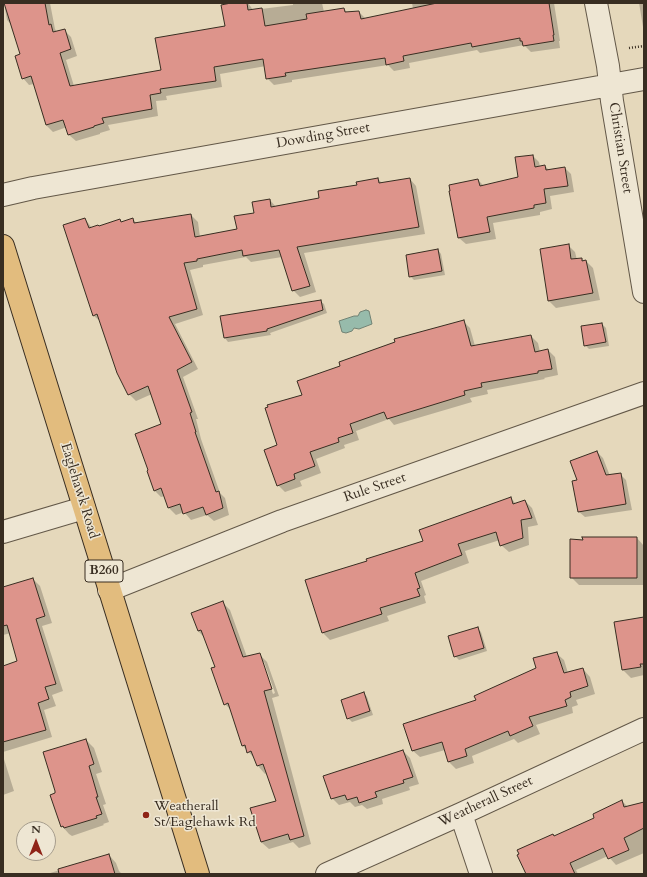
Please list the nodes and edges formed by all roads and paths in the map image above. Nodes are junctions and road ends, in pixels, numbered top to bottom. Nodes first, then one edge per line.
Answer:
1 (596, 3) edge
2 (644, 46) edge
3 (626, 49) dead end
4 (644, 79) edge
5 (610, 84) junction
6 (3, 195) edge
7 (3, 246) edge
8 (644, 292) edge
9 (644, 393) edge
10 (84, 508) junction
11 (3, 532) edge
12 (109, 590) junction
13 (644, 729) edge
14 (461, 814) junction
15 (198, 874) edge
16 (327, 874) edge
17 (481, 874) edge

1 - 5 street, Christian Street
2 - 3 path
4 - 5 street, Dowding Street
5 - 6 street, Dowding Street
5 - 8 street, Christian Street
7 - 10 main road, Eaglehawk Road / B260
9 - 12 street, Rule Street
10 - 11 street
10 - 12 main road, Eaglehawk Road / B260
12 - 15 main road, Eaglehawk Road / B260
13 - 14 street, Weatherall Street
14 - 16 street, Weatherall Street
14 - 17 street

